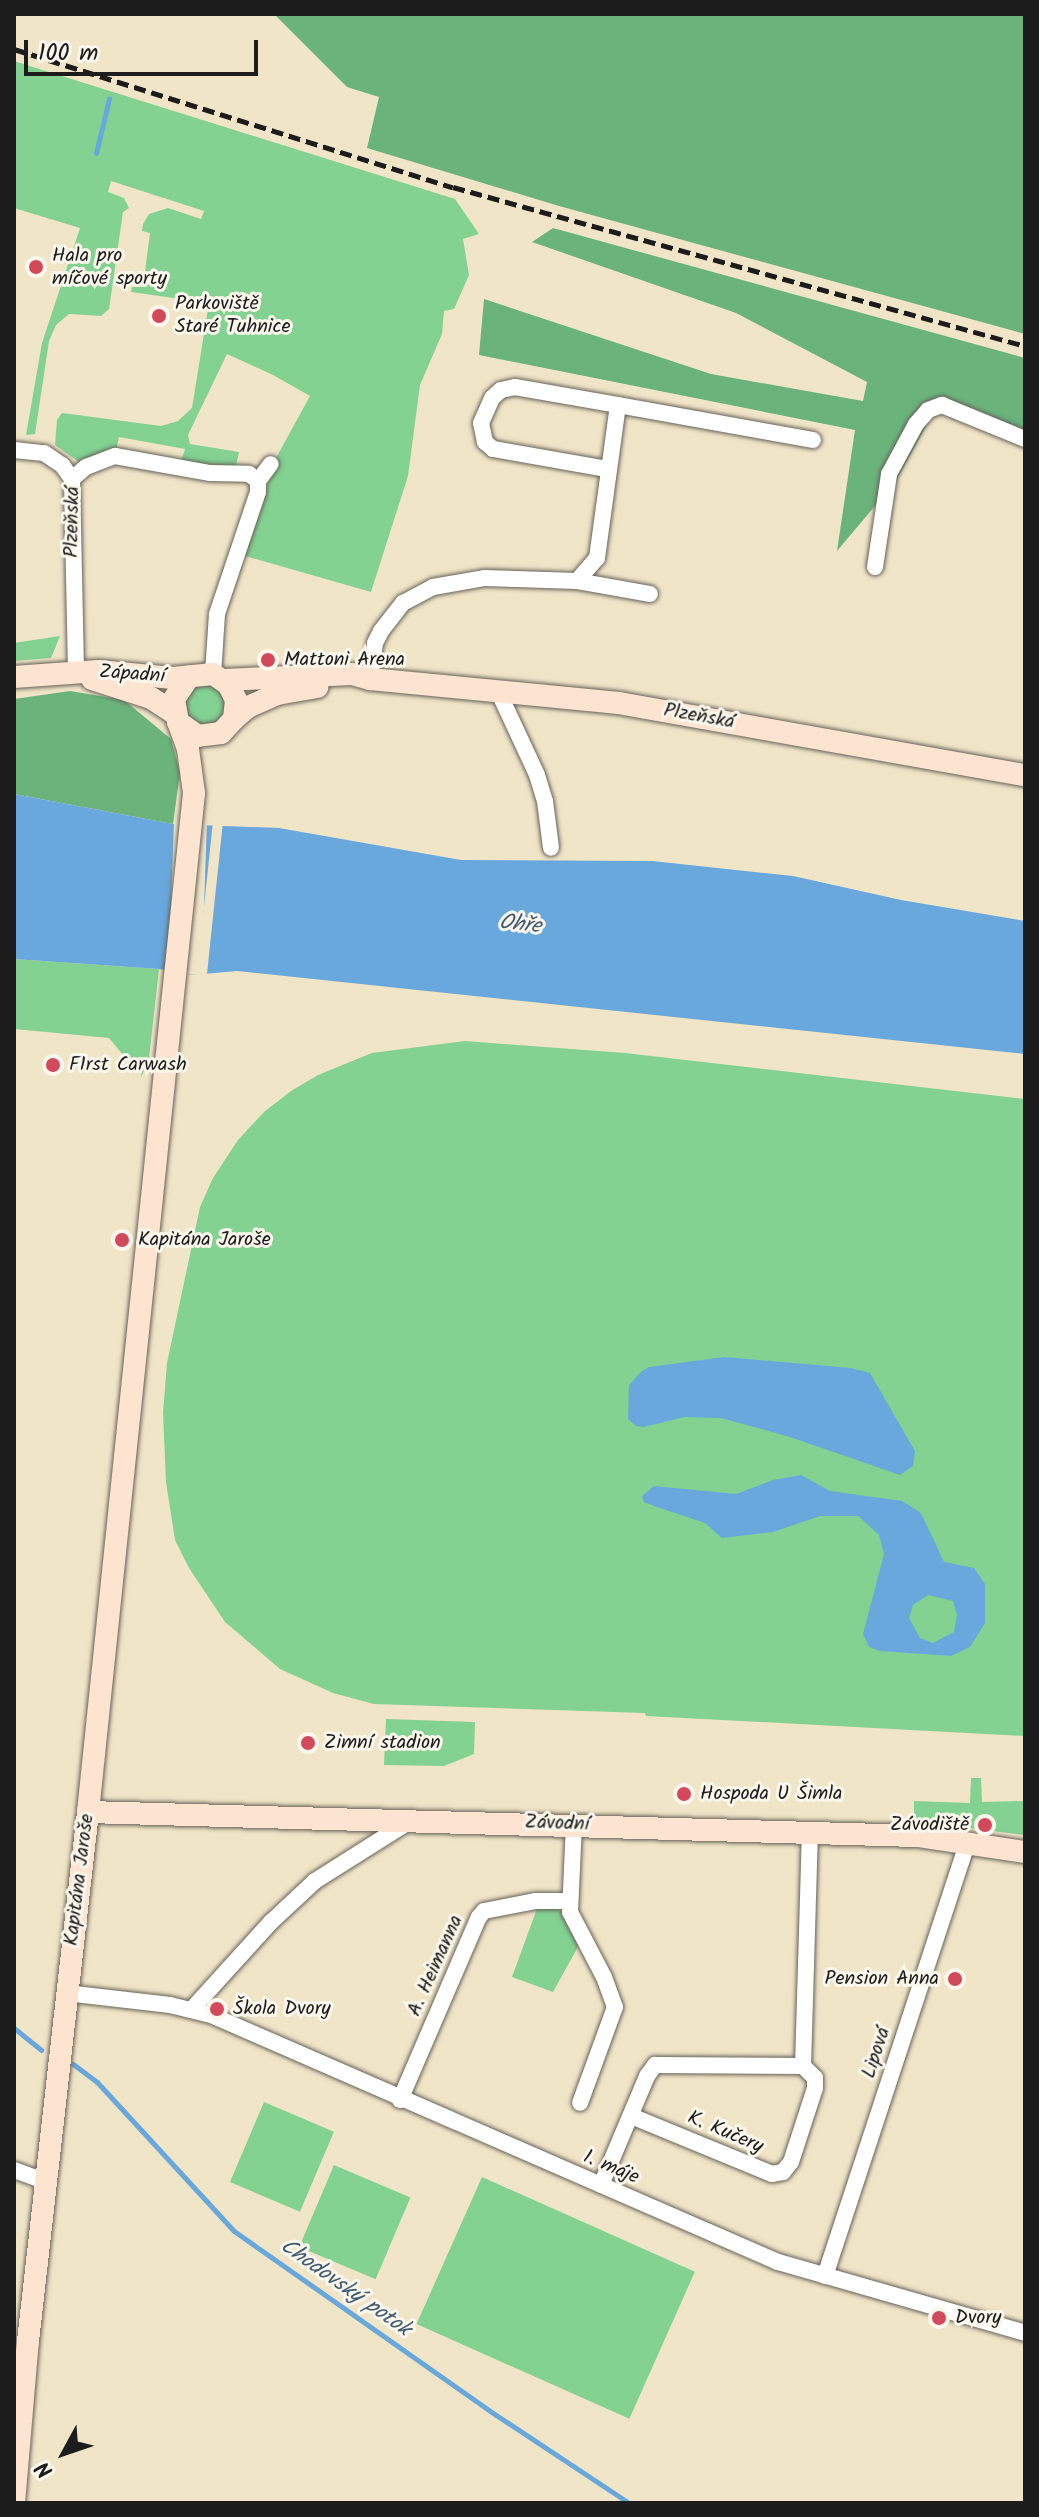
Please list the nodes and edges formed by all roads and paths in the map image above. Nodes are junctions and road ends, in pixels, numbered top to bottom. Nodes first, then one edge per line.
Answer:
1 (618, 405) junction
2 (1025, 439) edge
3 (813, 440) dead end
4 (14, 450) edge
5 (271, 464) dead end
6 (607, 469) junction
7 (72, 479) junction
8 (258, 481) junction
9 (875, 567) dead end
10 (577, 581) junction
11 (650, 594) dead end
12 (76, 674) junction
13 (14, 677) edge
14 (189, 677) junction
15 (219, 677) junction
16 (370, 679) junction
17 (499, 693) junction
18 (176, 718) junction
19 (228, 726) junction
20 (1025, 775) edge
21 (194, 793) junction
22 (551, 848) dead end
23 (88, 1812) junction
24 (413, 1819) junction
25 (574, 1824) junction
26 (810, 1835) junction
27 (967, 1843) junction
28 (1025, 1852) edge
29 (569, 1901) junction
30 (66, 1993) junction
31 (192, 2009) junction
32 (803, 2066) junction
33 (400, 2100) junction
34 (580, 2103) dead end
35 (631, 2116) junction
36 (14, 2170) edge
37 (45, 2181) junction
38 (601, 2185) junction
39 (825, 2276) junction
40 (33, 2297) junction
41 (1025, 2333) edge
42 (14, 2374) edge
43 (14, 2503) edge

1 - 3 street
1 - 6 street
1 - 6 street
2 - 9 street
4 - 7 street
5 - 8 street
6 - 10 street
7 - 8 street, Plzeňská
7 - 12 street, Plzeňská
8 - 15 street
10 - 11 street
10 - 16 street
12 - 13 street, Západní
12 - 14 street, Západní
12 - 18 street, Západní
14 - 15 street
14 - 18 street
15 - 16 street, Plzeňská
15 - 19 street
16 - 17 street, Plzeňská
16 - 19 street, Plzeňská
17 - 20 street, Plzeňská
17 - 22 street
18 - 19 street
18 - 21 street, Kapitána Jaroše
19 - 21 street, Kapitána Jaroše
21 - 23 street, Kapitána Jaroše
23 - 24 street, Závodní
23 - 30 street, Kapitána Jaroše
24 - 25 street, Závodní
24 - 31 street
25 - 26 street, Závodní
25 - 29 street
26 - 27 street, Závodní
26 - 32 street, K. Kučery
27 - 28 street, Závodní
27 - 39 street, Lipová
29 - 33 street, A. Heimanna
29 - 34 street
30 - 31 street, 1. máje
30 - 37 street, Kapitána Jaroše
31 - 33 street, 1. máje
32 - 35 street
32 - 35 street, K. Kučery
33 - 38 street, 1. máje
35 - 38 street
36 - 37 street
37 - 40 street, Kapitána Jaroše
38 - 39 street, 1. máje
39 - 41 street, 1. máje
40 - 42 street, Kapitána Jaroše
40 - 43 street, Kapitána Jaroše

